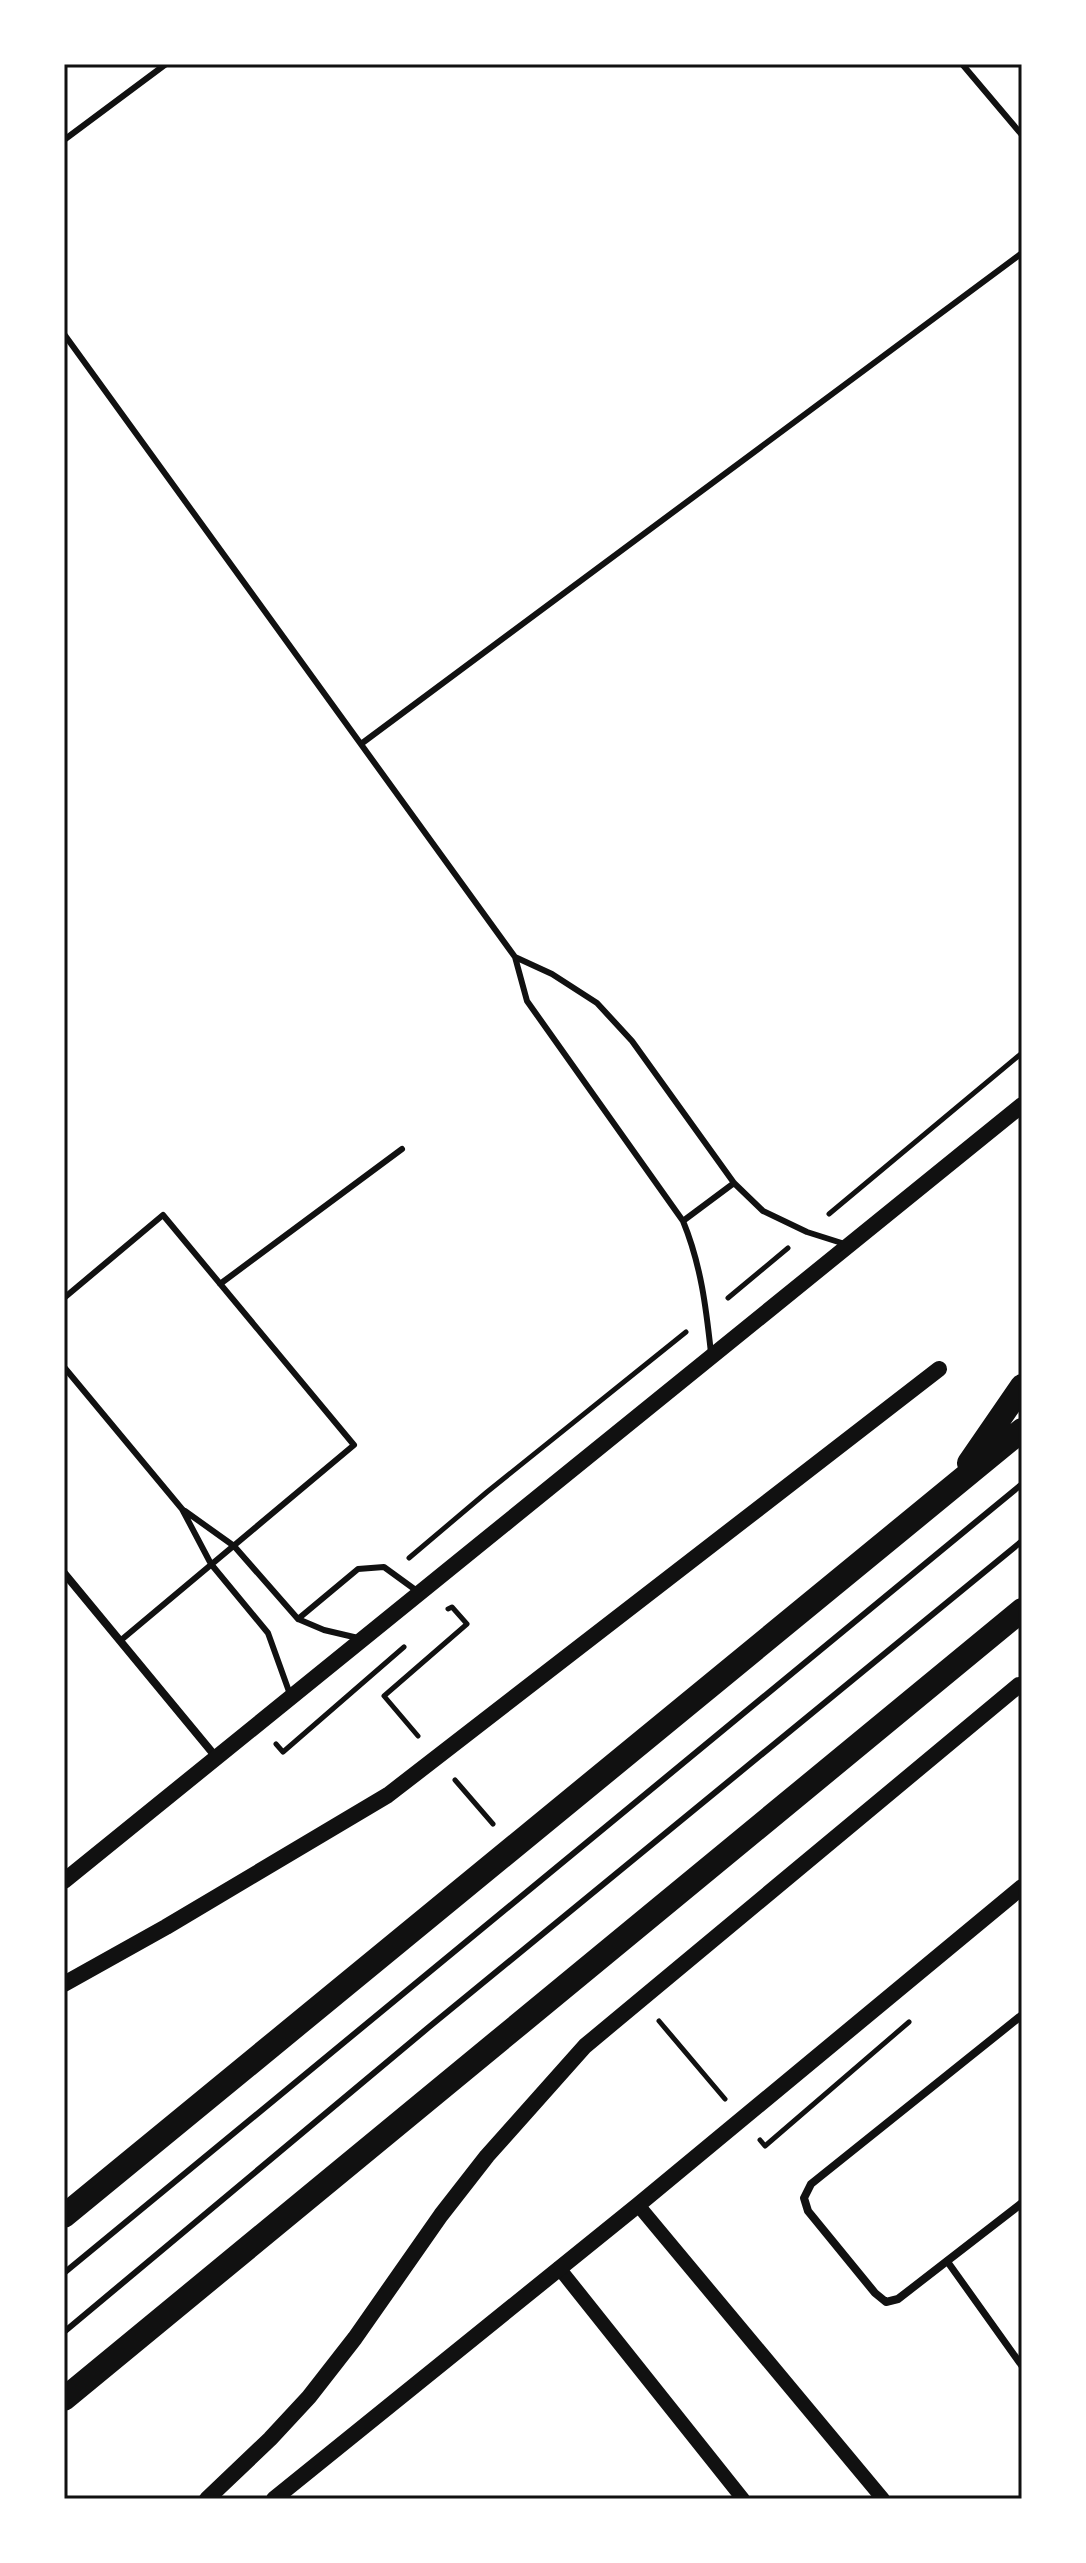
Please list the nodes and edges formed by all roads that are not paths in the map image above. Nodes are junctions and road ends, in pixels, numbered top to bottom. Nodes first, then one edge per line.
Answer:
1 (166, 64) edge
2 (962, 64) edge
3 (1022, 135) edge
4 (64, 140) edge
5 (1022, 253) edge
6 (64, 334) edge
7 (361, 744) junction
8 (515, 957) junction
9 (1022, 1105) edge
10 (402, 1149) dead end
11 (734, 1183) junction
12 (683, 1221) junction
13 (850, 1245) junction
14 (220, 1284) junction
15 (64, 1298) edge
16 (711, 1355) junction
17 (64, 1367) edge
18 (939, 1369) dead end
19 (1022, 1386) edge
20 (1022, 1430) edge
21 (1022, 1484) edge
22 (952, 1487) junction
23 (182, 1509) junction
24 (1022, 1541) edge
25 (234, 1546) junction
26 (211, 1564) junction
27 (64, 1573) edge
28 (420, 1593) junction
29 (1018, 1615) edge
30 (298, 1619) junction
31 (363, 1639) junction
32 (120, 1641) junction
33 (1019, 1685) dead end
34 (291, 1698) junction
35 (216, 1757) junction
36 (64, 1881) edge
37 (1022, 1887) edge
38 (64, 1984) edge
39 (1022, 2015) edge
40 (1022, 2203) edge
41 (638, 2205) junction
42 (64, 2216) edge
43 (947, 2261) junction
44 (559, 2268) junction
45 (64, 2273) edge
46 (64, 2332) edge
47 (1022, 2366) edge
48 (64, 2399) edge
49 (207, 2499) edge
50 (274, 2499) edge
51 (743, 2499) edge
52 (883, 2499) edge

1 - 4 lane
2 - 3 lane
5 - 7 lane
6 - 7 lane
7 - 8 lane
8 - 11 lane
8 - 12 lane
9 - 13 main road
10 - 14 lane
11 - 12 lane
11 - 13 lane
12 - 16 lane
13 - 16 main road
14 - 15 lane
14 - 25 lane
16 - 28 main road
17 - 23 lane
18 - 38 main road
19 - 22 highway
20 - 22 highway
21 - 45 lane
22 - 42 highway
23 - 25 lane
23 - 26 lane
24 - 46 lane
25 - 26 lane
25 - 30 lane
26 - 32 lane
26 - 34 lane
27 - 32 street
28 - 30 lane
28 - 31 main road
29 - 48 highway
30 - 31 lane
31 - 34 main road
32 - 35 street
33 - 49 main road
34 - 35 main road
35 - 36 main road
37 - 41 main road
39 - 43 street
40 - 43 street
41 - 44 main road
41 - 52 street
43 - 47 street
44 - 50 main road
44 - 51 street

